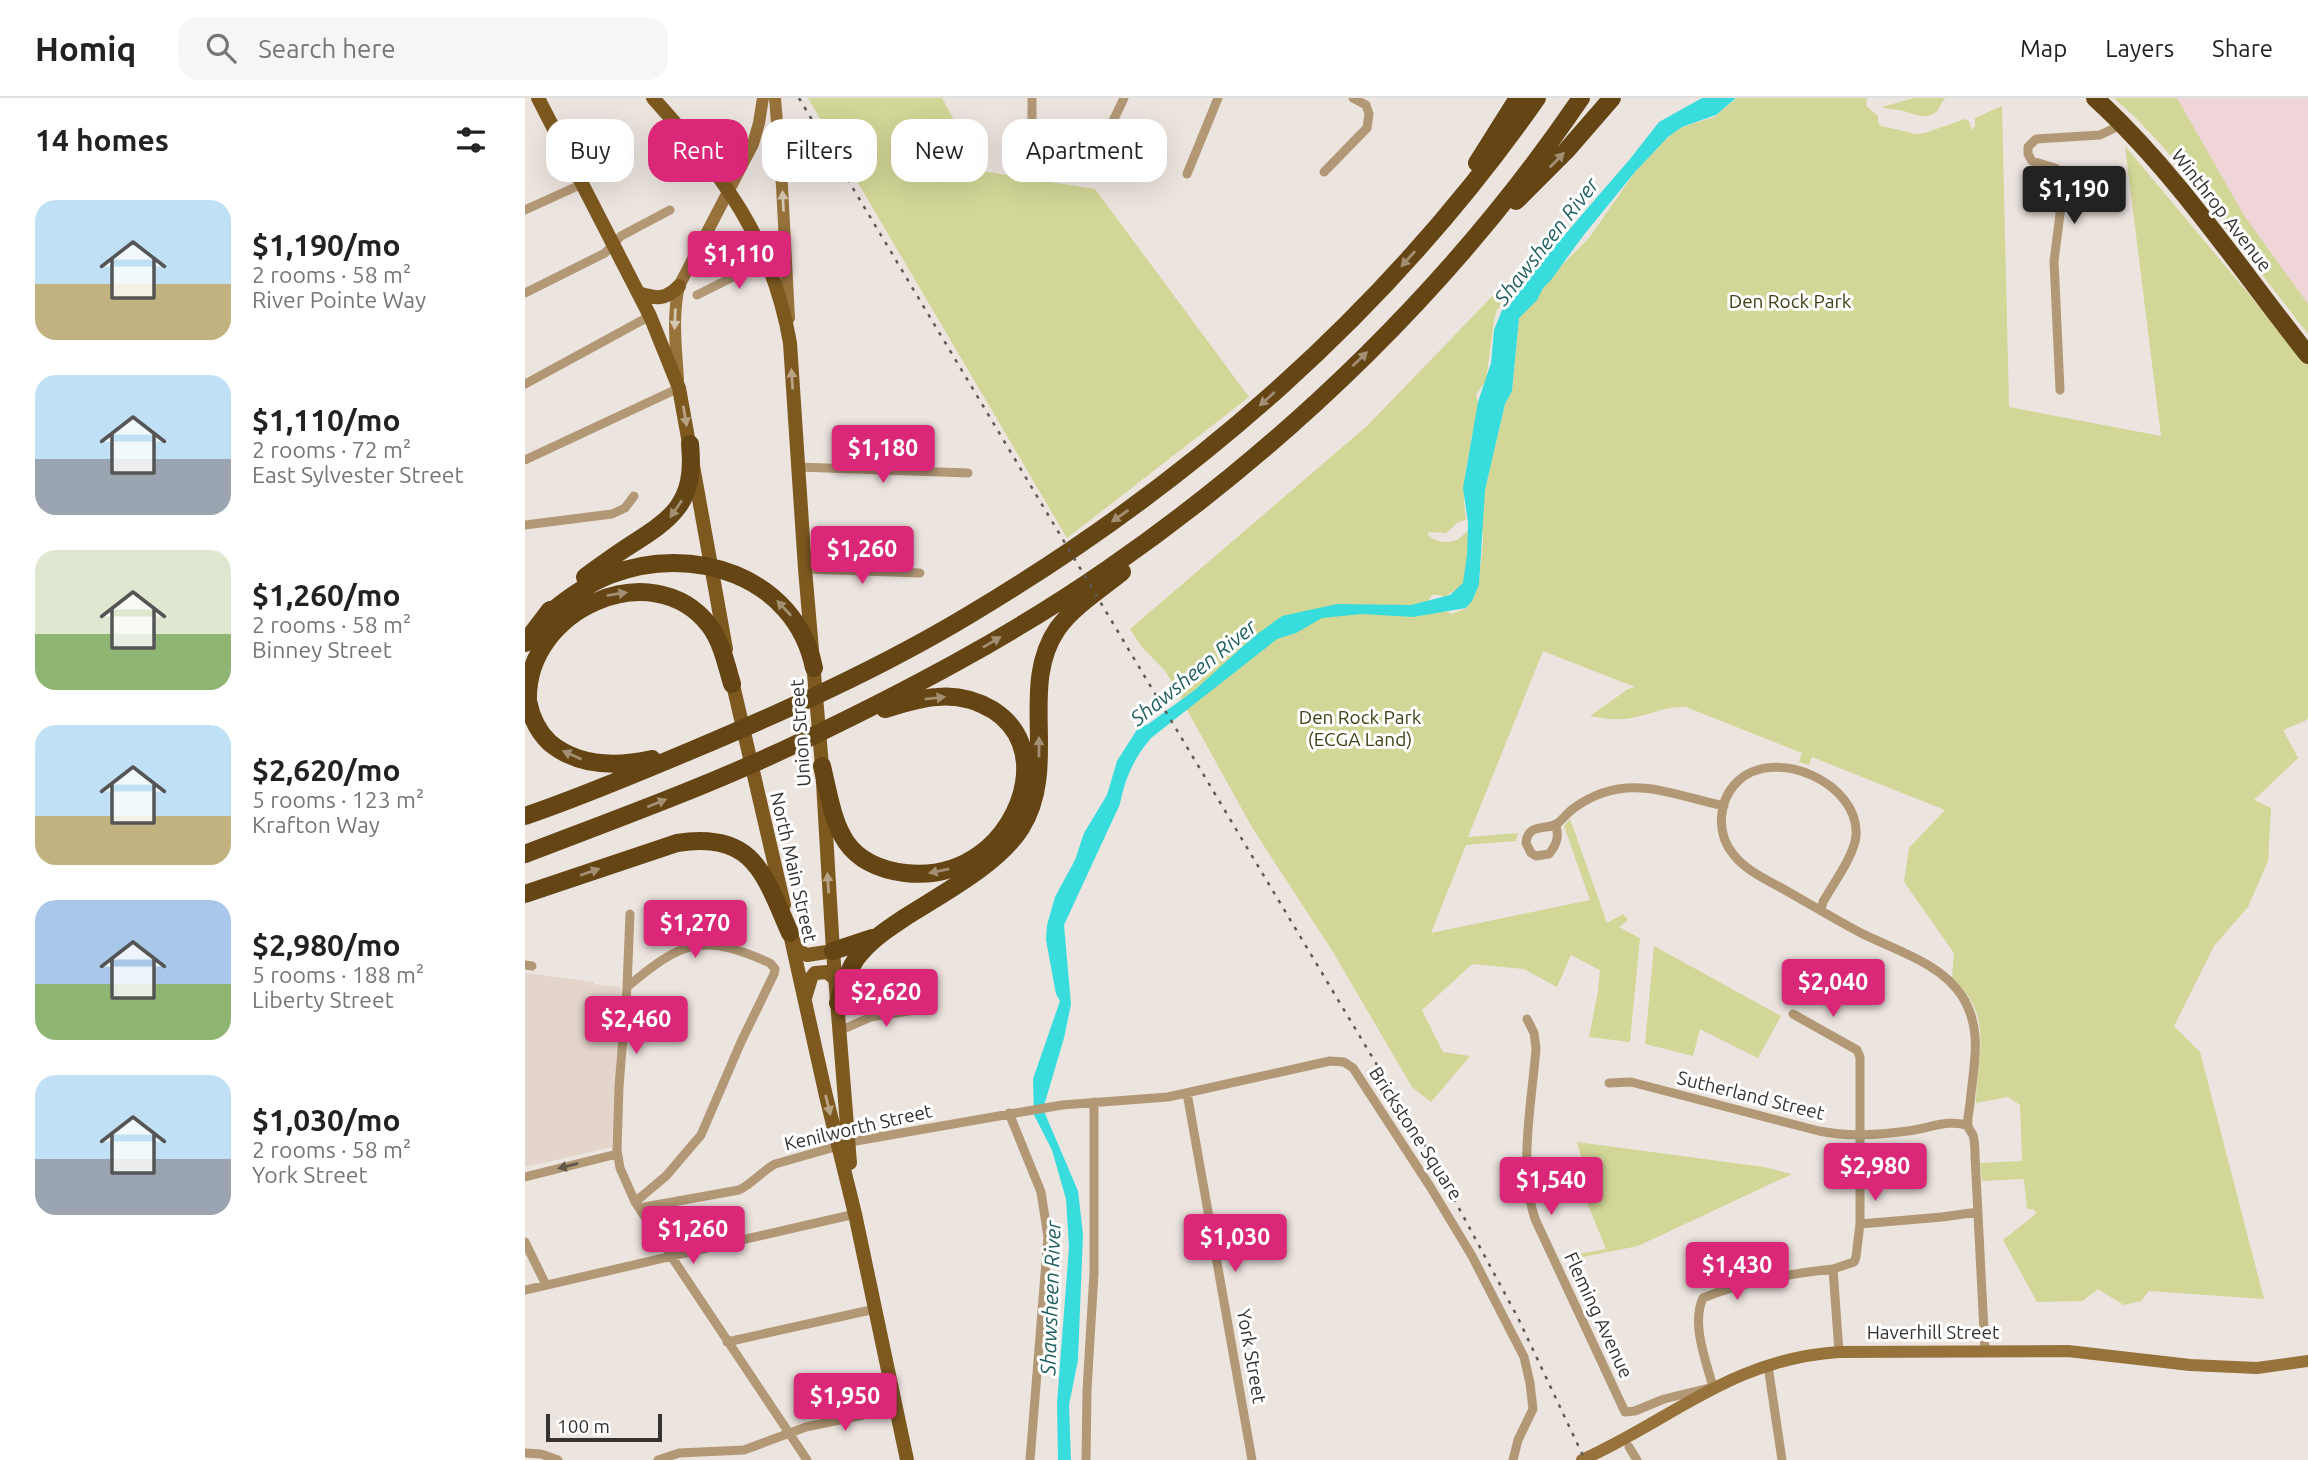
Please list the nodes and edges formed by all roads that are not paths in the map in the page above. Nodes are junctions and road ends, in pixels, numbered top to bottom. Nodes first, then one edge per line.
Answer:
1 (538, 98) edge
2 (653, 98) edge
3 (763, 98) edge
4 (775, 98) edge
5 (1032, 98) edge
6 (1124, 98) edge
7 (1218, 98) edge
8 (1353, 98) edge
9 (1518, 98) edge
10 (1537, 98) edge
11 (1581, 98) edge
12 (1612, 98) edge
13 (2095, 98) edge
14 (2105, 98) edge
15 (1032, 119) edge
16 (1114, 119) edge
17 (2126, 122) junction
18 (1324, 172) dead end
19 (1187, 174) dead end
20 (582, 184) junction
21 (1453, 208) junction
22 (670, 210) dead end
23 (525, 211) edge
24 (1488, 222) junction
25 (612, 244) junction
26 (767, 260) junction
27 (679, 286) junction
28 (525, 293) edge
29 (638, 293) junction
30 (697, 295) dead end
31 (650, 316) junction
32 (2308, 342) edge
33 (790, 343) junction
34 (2308, 355) edge
35 (525, 384) edge
36 (679, 388) junction
37 (2060, 390) dead end
38 (690, 444) junction
39 (525, 460) edge
40 (798, 467) junction
41 (968, 473) dead end
42 (634, 496) dead end
43 (525, 525) edge
44 (806, 569) junction
45 (920, 573) dead end
46 (1069, 605) junction
47 (543, 619) junction
48 (525, 643) edge
49 (814, 668) junction
50 (732, 684) junction
51 (845, 720) junction
52 (689, 751) junction
53 (823, 766) junction
54 (1724, 806) junction
55 (525, 817) edge
56 (1556, 825) dead end
57 (525, 854) edge
58 (525, 894) edge
59 (1821, 910) junction
60 (629, 914) dead end
61 (790, 933) junction
62 (878, 936) junction
63 (833, 951) junction
64 (835, 979) junction
65 (627, 987) junction
66 (804, 1002) junction
67 (838, 1003) junction
68 (928, 1008) dead end
69 (1793, 1014) dead end
70 (1527, 1019) dead end
71 (839, 1031) junction
72 (1609, 1083) dead end
73 (1187, 1093) junction
74 (1094, 1102) junction
75 (1014, 1113) junction
76 (1968, 1126) junction
77 (1861, 1136) junction
78 (843, 1144) junction
79 (615, 1154) junction
80 (525, 1177) edge
81 (637, 1205) junction
82 (1978, 1212) junction
83 (855, 1214) junction
84 (1860, 1224) junction
85 (525, 1242) edge
86 (670, 1256) junction
87 (1833, 1269) junction
88 (546, 1285) junction
89 (525, 1290) edge
90 (875, 1310) junction
91 (727, 1342) junction
92 (1985, 1351) junction
93 (1839, 1352) junction
94 (2308, 1361) edge
95 (1768, 1366) junction
96 (1713, 1387) junction
97 (896, 1408) junction
98 (788, 1432) junction
99 (1629, 1447) dead end
100 (525, 1453) edge
101 (558, 1460) edge
102 (658, 1460) edge
103 (807, 1460) edge
104 (907, 1460) edge
105 (1030, 1460) edge
106 (1086, 1460) edge
107 (1252, 1460) edge
108 (1513, 1460) edge
109 (1582, 1460) edge
110 (1637, 1460) edge
111 (1782, 1460) edge

1 - 20 main road, North Main Street
2 - 26 main road, Union Street
3 - 27 main road
33 -> 4 main road
5 - 15 street
6 - 16 street
7 - 19 street
8 - 18 street
9 - 21 highway
10 - 21 highway
11 - 24 highway
24 -> 12 highway
13 - 17 highway, Winthrop Avenue
14 - 17 highway, Winthrop Avenue
17 - 32 highway, Winthrop Avenue
17 - 34 highway, Winthrop Avenue
17 - 37 street
20 - 23 street
20 - 25 main road, North Main Street
21 -> 52 highway
22 - 25 street
46 -> 24 highway
25 - 28 street
25 - 29 main road, North Main Street
26 - 30 street
26 - 33 main road, Union Street
27 - 29 main road
27 -> 36 main road
29 - 31 main road, North Main Street
31 - 35 street
31 - 36 main road, North Main Street
40 -> 33 main road, Union Street
36 -> 38 main road, North Main Street
36 - 39 street
38 -> 47 highway
38 - 50 main road, North Main Street
40 - 41 street
40 - 44 main road, Union Street
42 - 43 street
44 - 45 street
44 - 49 main road, Union Street
51 -> 46 highway
62 -> 46 highway
47 - 48 highway
49 -> 47 highway
49 - 53 main road, Union Street
52 -> 50 highway
50 - 61 main road, North Main Street
51 -> 53 highway
57 -> 51 highway
52 - 55 highway
63 -> 53 main road, Union Street
54 - 56 street
54 - 59 street
54 - 59 street
58 -> 61 highway
59 - 76 street
60 - 65 street
61 - 63 main road
61 - 66 main road, North Main Street
62 - 63 highway
62 - 67 highway
63 - 64 main road, Union Street
64 - 66 main road
64 - 67 main road, Union Street
65 - 79 street
65 - 81 street
66 -> 78 main road, North Main Street
67 - 71 main road, Union Street
68 - 71 street
69 - 77 street
70 - 96 street, Fleming Avenue
71 - 78 main road, Union Street
72 - 77 street, Sutherland Street
73 - 74 street, Brickstone Square
73 - 107 street, York Street
73 - 108 street, Brickstone Square
74 - 75 street, Brickstone Square
74 - 106 street
75 - 78 street, Kenilworth Street
75 - 105 street
76 - 77 street, Sutherland Street
76 - 82 street
77 - 84 street
78 - 81 street, Kenilworth Street
78 - 83 main road, Union Street
79 -> 80 street
79 - 81 street
81 - 86 street
82 - 84 street
82 - 92 street
83 - 86 street
83 - 90 main road
84 - 87 street
85 - 88 street
86 - 88 street
86 - 91 street
87 - 93 street
87 - 96 street
88 - 89 street
90 - 91 street
90 - 97 main road
91 - 98 street
92 - 93 main road, Haverhill Street
92 - 94 main road, Haverhill Street
93 - 95 main road, Haverhill Street
95 - 96 main road, Haverhill Street
95 - 111 street
96 - 109 main road, Haverhill Street
97 - 98 street
97 - 104 main road
98 - 102 street
98 - 103 street
99 - 110 street
100 - 101 street

